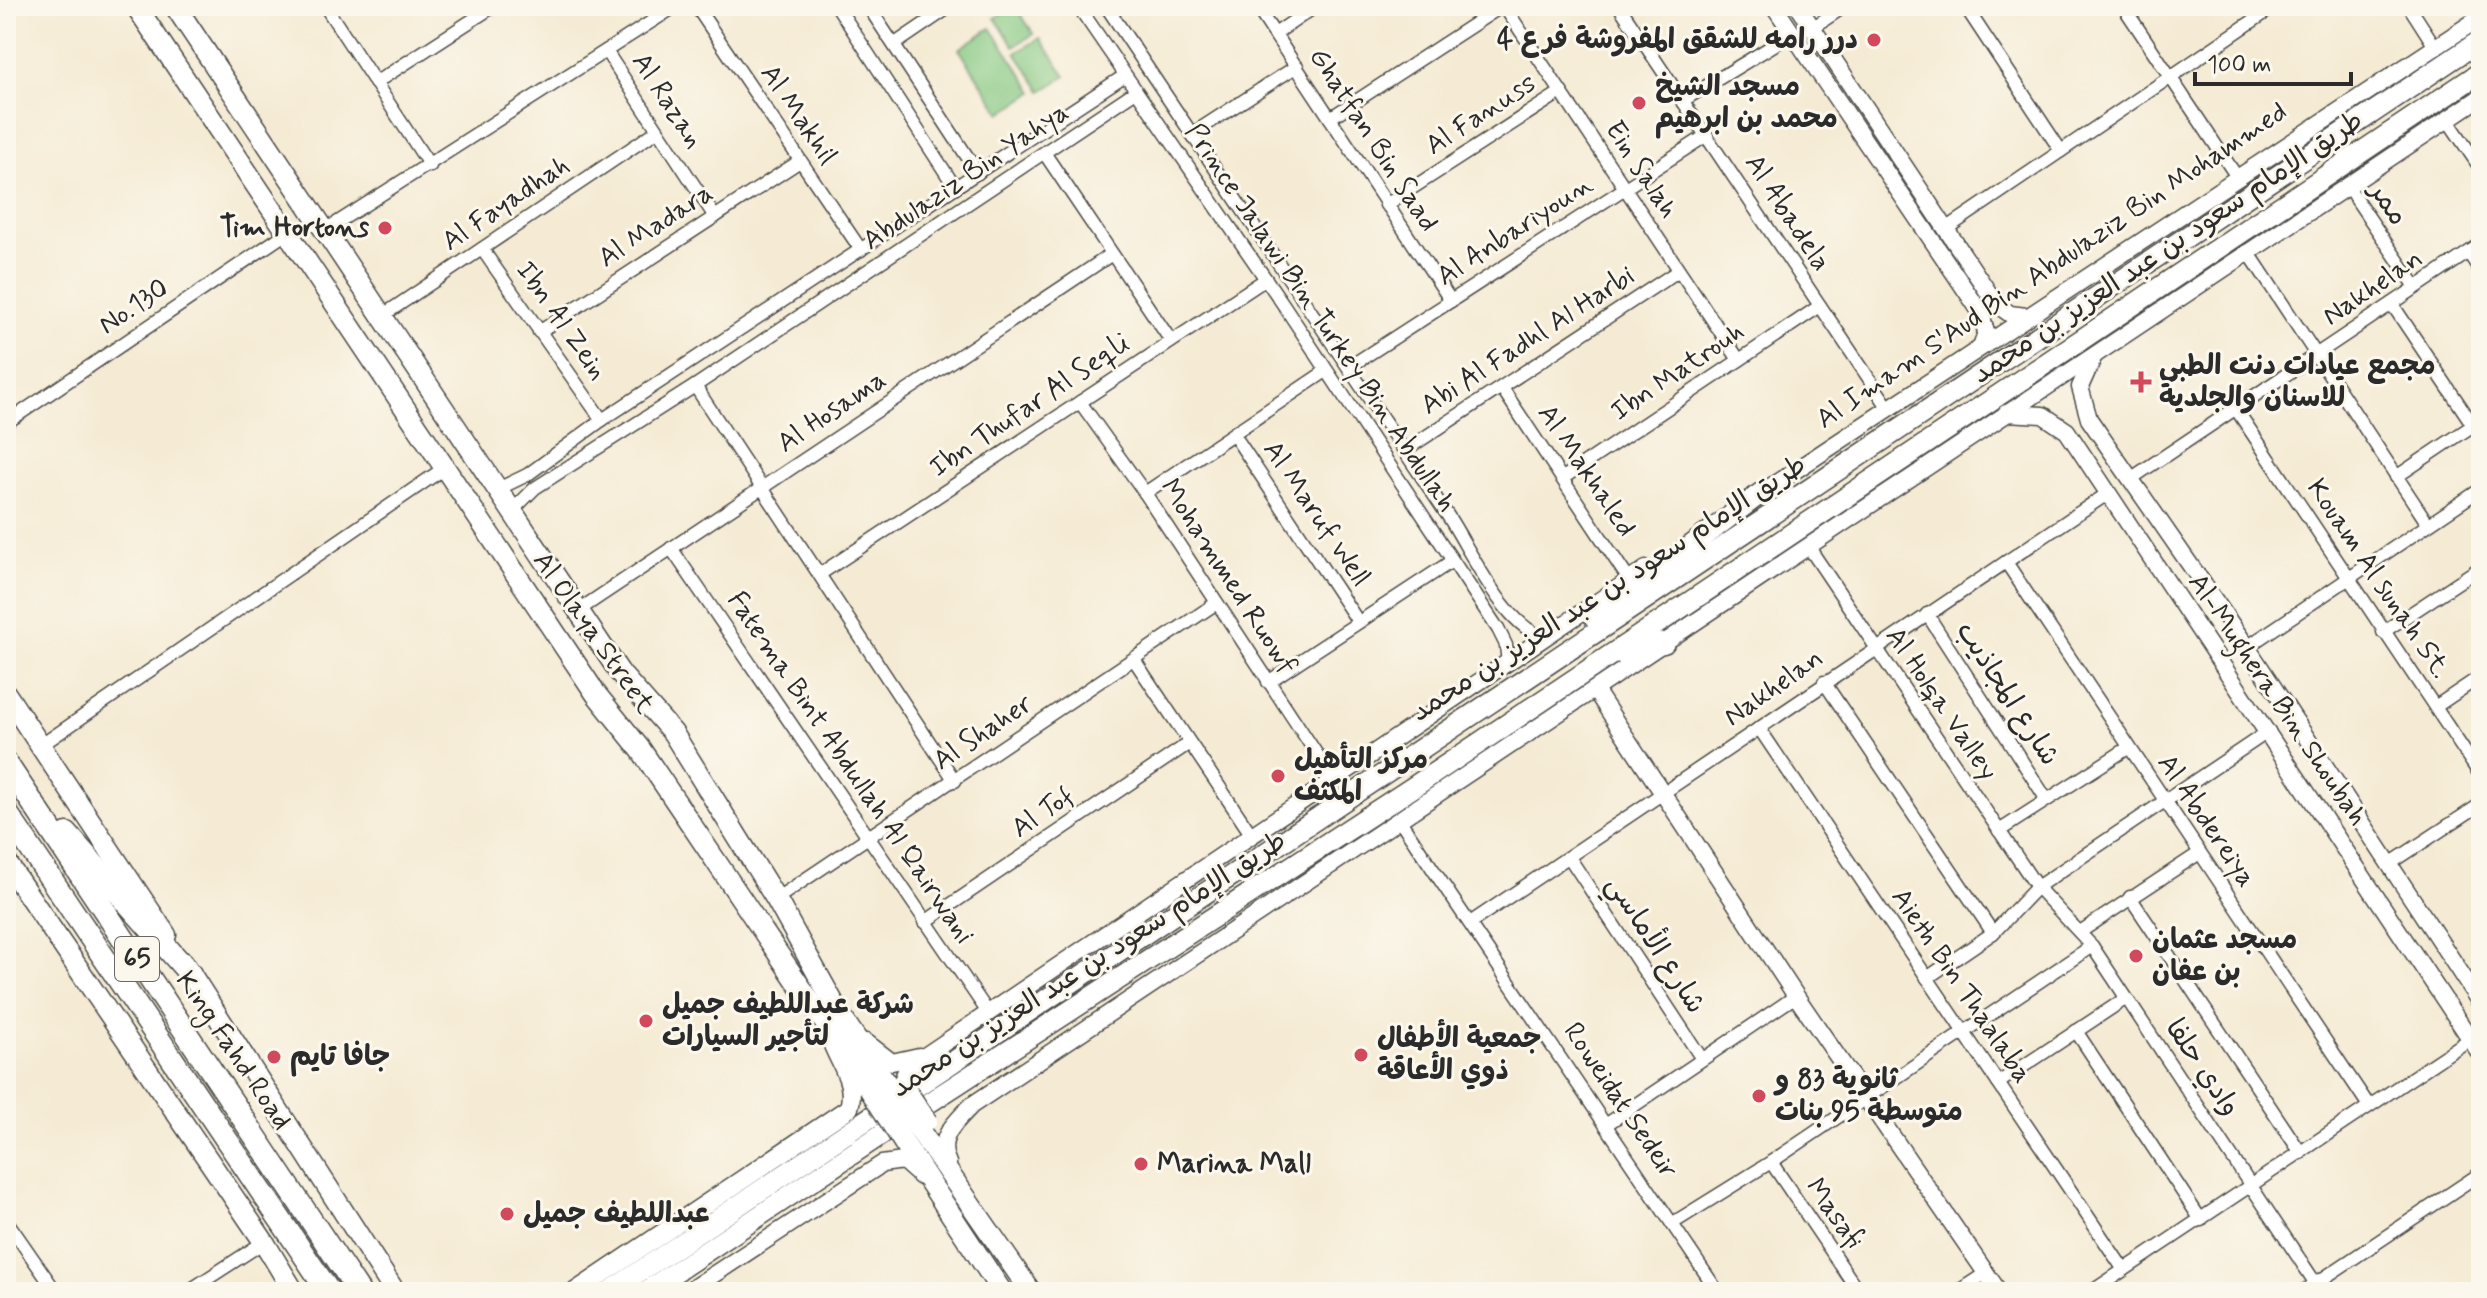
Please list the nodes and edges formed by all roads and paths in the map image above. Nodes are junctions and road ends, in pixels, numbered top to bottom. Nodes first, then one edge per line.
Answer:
1 (136, 6) edge
2 (175, 6) edge
3 (325, 6) edge
4 (494, 6) edge
5 (676, 6) edge
6 (696, 6) edge
7 (837, 6) edge
8 (868, 6) edge
9 (951, 6) edge
10 (1078, 6) edge
11 (1106, 6) edge
12 (1256, 6) edge
13 (1316, 6) edge
14 (1503, 6) edge
15 (1619, 6) edge
16 (1774, 6) edge
17 (1798, 6) edge
18 (1845, 6) edge
19 (1965, 6) edge
20 (2123, 6) edge
21 (2275, 6) edge
22 (2409, 6) edge
23 (2481, 17) edge
24 (1812, 28) junction
25 (1275, 34) junction
26 (1792, 34) junction
27 (2481, 40) edge
28 (895, 44) junction
29 (2434, 45) junction
30 (606, 51) junction
31 (1297, 66) junction
32 (1148, 68) junction
33 (2481, 72) edge
34 (2170, 77) junction
35 (375, 83) junction
36 (1129, 83) junction
37 (1561, 92) junction
38 (2481, 97) edge
39 (1682, 101) junction
40 (1330, 118) junction
41 (2447, 119) junction
42 (657, 131) junction
43 (1192, 134) junction
44 (1707, 135) junction
45 (2061, 151) junction
46 (1045, 154) junction
47 (800, 161) junction
48 (430, 166) junction
49 (2481, 169) edge
50 (978, 173) junction
51 (2237, 177) junction
52 (955, 187) junction
53 (2348, 187) junction
54 (1624, 188) junction
55 (1386, 205) junction
56 (715, 217) junction
57 (1946, 229) junction
58 (324, 231) junction
59 (288, 232) junction
60 (2481, 244) edge
61 (482, 249) junction
62 (861, 250) junction
63 (2249, 253) junction
64 (2469, 253) junction
65 (1112, 254) junction
66 (1678, 271) junction
67 (2481, 272) edge
68 (1266, 279) junction
69 (811, 284) junction
70 (2416, 287) junction
71 (1297, 295) junction
72 (1451, 301) junction
73 (822, 302) junction
74 (1283, 304) junction
75 (1996, 304) junction
76 (2392, 304) junction
77 (1820, 306) junction
78 (1306, 308) junction
79 (1981, 313) junction
80 (382, 316) junction
81 (2026, 316) junction
82 (1291, 317) junction
83 (539, 332) junction
84 (1171, 341) junction
85 (1982, 345) junction
86 (2096, 354) junction
87 (2316, 355) junction
88 (1739, 360) junction
89 (1349, 367) junction
90 (1326, 371) junction
91 (695, 386) junction
92 (1502, 388) junction
93 (1080, 402) junction
94 (1888, 407) junction
95 (2236, 409) junction
96 (2005, 414) junction
97 (2089, 419) junction
98 (602, 420) junction
99 (2477, 422) edge
100 (6, 423) edge
101 (2067, 431) junction
102 (1234, 435) junction
103 (1404, 451) junction
104 (446, 467) junction
105 (527, 475) junction
106 (2396, 477) junction
107 (1563, 478) junction
108 (2132, 478) junction
109 (535, 488) junction
110 (498, 489) junction
111 (760, 489) junction
112 (2481, 489) edge
113 (1145, 493) junction
114 (1761, 493) junction
115 (2107, 494) junction
116 (513, 510) junction
117 (2428, 524) junction
118 (1808, 546) junction
119 (671, 548) junction
120 (1452, 561) junction
121 (2006, 562) junction
122 (2481, 567) edge
123 (820, 574) junction
124 (2348, 579) junction
125 (1629, 580) junction
126 (1215, 604) junction
127 (579, 610) junction
128 (1927, 614) junction
129 (1511, 618) junction
130 (1357, 620) junction
131 (1498, 629) junction
132 (2383, 632) junction
133 (1544, 637) junction
134 (1664, 643) junction
135 (2247, 647) junction
136 (1874, 649) junction
137 (1135, 661) junction
138 (1508, 664) junction
139 (620, 673) junction
140 (2481, 676) edge
141 (1268, 682) junction
142 (1824, 682) junction
143 (1595, 690) junction
144 (6, 694) edge
145 (596, 694) junction
146 (2435, 707) junction
147 (1516, 719) junction
148 (1759, 728) junction
149 (2269, 731) junction
150 (673, 733) junction
151 (1432, 739) junction
152 (1188, 744) junction
153 (40, 746) junction
154 (2128, 748) junction
155 (641, 750) junction
156 (6, 762) edge
157 (2481, 776) edge
158 (1333, 779) junction
159 (955, 781) junction
160 (1664, 792) junction
161 (2047, 800) junction
162 (2165, 801) junction
163 (2481, 804) edge
164 (6, 812) edge
165 (1399, 819) junction
166 (1999, 831) junction
167 (6, 833) edge
168 (1251, 834) junction
169 (868, 838) junction
170 (2198, 854) junction
171 (1569, 857) junction
172 (6, 862) edge
173 (2391, 863) junction
174 (2037, 887) junction
175 (2130, 897) junction
176 (776, 899) junction
177 (925, 922) junction
178 (1470, 923) junction
179 (2080, 932) junction
180 (1993, 933) junction
181 (2092, 946) junction
182 (101, 954) junction
183 (190, 974) junction
184 (1927, 978) junction
185 (1796, 996) junction
186 (2125, 999) junction
187 (2481, 1004) edge
188 (989, 1014) junction
189 (833, 1021) junction
190 (1961, 1031) junction
191 (2076, 1031) junction
192 (2470, 1039) junction
193 (940, 1049) junction
194 (2481, 1055) edge
195 (1702, 1059) junction
196 (1998, 1083) junction
197 (887, 1086) junction
198 (1866, 1095) junction
199 (972, 1105) junction
200 (2369, 1106) junction
201 (1607, 1124) junction
202 (918, 1132) junction
203 (2301, 1153) junction
204 (1771, 1162) junction
205 (2481, 1173) edge
206 (2252, 1186) junction
207 (966, 1196) junction
208 (945, 1204) junction
209 (6, 1220) edge
210 (2201, 1220) junction
211 (1673, 1223) junction
212 (264, 1242) junction
213 (368, 1253) junction
214 (2124, 1270) junction
215 (1986, 1273) junction
216 (2316, 1284) junction
217 (293, 1288) edge
218 (56, 1292) edge
219 (187, 1292) edge
220 (329, 1292) edge
221 (359, 1292) edge
222 (376, 1292) edge
223 (395, 1292) edge
224 (575, 1292) edge
225 (609, 1292) edge
226 (645, 1292) edge
227 (687, 1292) edge
228 (1002, 1292) edge
229 (1031, 1292) edge
230 (1718, 1292) edge
231 (1859, 1292) edge
232 (1957, 1292) edge
233 (1999, 1292) edge
234 (2091, 1292) edge
235 (2303, 1292) edge

1 - 59 main road, Al Olaya Street
2 - 58 main road, Al Olaya Street
3 - 35 street
4 - 35 street
5 - 30 street
6 - 47 street, Al Makhil
7 - 52 street
8 - 28 street
9 - 28 street
10 - 36 street, Prince Jalawi Bin Turkey Bin Abdullah
11 - 32 street, Prince Jalawi Bin Turkey Bin Abdullah
12 - 25 street, Ghatfan Bin Saad
13 - 25 street
14 - 37 street, Ein Salah
14 - 40 street
15 - 39 street, Al Abadela
16 - 26 street
17 - 24 street
18 - 24 street
19 - 45 street
20 - 34 street
21 - 34 street
22 - 29 street
23 - 29 street, Al Imam S'Aud Bin Abdulaziz Bin Mohammed
24 - 57 street
25 - 31 street, Ghatfan Bin Saad
26 - 39 street
26 - 79 street
27 - 151 main road, طريق الإمام سعود بن عبد العزيز بن محمد
28 - 50 street
29 - 51 street, Al Imam S'Aud Bin Abdulaziz Bin Mohammed
30 - 42 street, Al Razan
30 - 48 street
31 - 40 street, Ghatfan Bin Saad
31 - 43 street
32 - 36 street
32 - 43 street, Prince Jalawi Bin Turkey Bin Abdullah
33 - 147 main road, طريق الإمام سعود بن عبد العزيز بن محمد
34 - 45 street
34 - 51 street
35 - 48 street
36 - 46 street, Abdulaziz Bin Yahya
36 - 50 street, Abdulaziz Bin Yahya
36 - 68 street, Prince Jalawi Bin Turkey Bin Abdullah
37 - 54 street, Ein Salah
37 - 55 street, Al Fanuss
38 - 41 street
39 - 44 street, Al Abadela
40 - 55 street, Ghatfan Bin Saad
41 - 49 street
41 - 53 street
42 - 56 street, Al Razan
42 - 61 street, Al Fayadhah
43 - 71 street, Prince Jalawi Bin Turkey Bin Abdullah
44 - 54 street, Al Anbariyoun
44 - 77 street, Al Abadela
45 - 57 street
46 - 65 street
46 - 73 street, Abdulaziz Bin Yahya
47 - 56 street, Al Madara
47 - 62 street, Al Makhil
48 - 58 street
50 - 52 street, Abdulaziz Bin Yahya
51 - 81 street, Al Imam S'Aud Bin Abdulaziz Bin Mohammed
52 - 62 street, Abdulaziz Bin Yahya
53 - 63 street
53 - 70 street, ممر
54 - 66 street, Ein Salah
54 - 72 street, Al Anbariyoun
55 - 72 street, Ghatfan Bin Saad
56 - 83 street, Al Madara
57 - 75 street
58 - 80 main road, Al Olaya Street
59 - 100 street, No.130
59 - 104 main road, Al Olaya Street
60 - 64 street, Nakhelan
61 - 80 street, Al Fayadhah
61 - 83 street, Ibn Al Zein
62 - 69 street, Abdulaziz Bin Yahya
63 - 86 street
63 - 87 street
64 - 67 street
64 - 70 street, Nakhelan
65 - 84 street
65 - 111 street, Al Hosama
66 - 88 street, Ein Salah
66 - 92 street, Abi Al Fadhl Al Harbi
68 - 74 street, Prince Jalawi Bin Turkey Bin Abdullah
68 - 84 street, Ibn Thufar Al Seqli
69 - 73 street
69 - 98 street, Abdulaziz Bin Yahya
70 - 76 street, Nakhelan
71 - 74 street
71 - 78 street, Prince Jalawi Bin Turkey Bin Abdullah
72 - 89 street, Al Anbariyoun
73 - 91 street, Abdulaziz Bin Yahya
74 - 82 street, Prince Jalawi Bin Turkey Bin Abdullah
75 - 79 street
75 - 81 street
76 - 87 street, Nakhelan
76 - 99 street
77 - 88 street, Ibn Matrouh
77 - 94 street, Al Abadela
78 - 82 street
78 - 89 street, Prince Jalawi Bin Turkey Bin Abdullah
79 - 85 street
80 - 110 main road, Al Olaya Street
81 - 85 street, Al Imam S'Aud Bin Abdulaziz Bin Mohammed
82 - 90 street, Prince Jalawi Bin Turkey Bin Abdullah
83 - 98 street, Ibn Al Zein
84 - 93 street, Ibn Thufar Al Seqli
85 - 94 street, Al Imam S'Aud Bin Abdulaziz Bin Mohammed
86 - 96 street
86 - 97 street, Al-Mughera Bin Shoubah
87 - 95 street, Nakhelan
87 - 106 street
88 - 107 street, Ibn Matrouh
89 - 103 street, Prince Jalawi Bin Turkey Bin Abdullah
90 - 102 street
90 - 120 street, Prince Jalawi Bin Turkey Bin Abdullah
91 - 109 street, Abdulaziz Bin Yahya
91 - 111 street
92 - 103 street, Abi Al Fadhl Al Harbi
92 - 107 street, Al Makhaled
93 - 113 street, Mohammed Ruowf
93 - 123 street, Ibn Thufar Al Seqli
94 - 114 street, Al Imam S'Aud Bin Abdulaziz Bin Mohammed
95 - 108 street, Nakhelan
95 - 124 street, Kouam Al sunah St.
96 - 101 street
96 - 118 street
97 - 101 street
97 - 108 street, Al-Mughera Bin Shoubah
98 - 105 street, Abdulaziz Bin Yahya
99 - 106 street
101 - 115 street, Al-Mughera Bin Shoubah
102 - 113 street
102 - 130 street, Al Maruf Well
103 - 129 street, Prince Jalawi Bin Turkey Bin Abdullah
104 - 145 main road, Al Olaya Street
104 - 153 street
105 - 109 street
105 - 110 street, Abdulaziz Bin Yahya
106 - 117 street
107 - 125 street, Al Makhaled
108 - 135 street, Al-Mughera Bin Shoubah
109 - 116 street, Abdulaziz Bin Yahya
110 - 116 main road, Al Olaya Street
111 - 119 street, Al Hosama
111 - 123 street
112 - 117 street
113 - 126 street, Mohammed Ruowf
114 - 125 street, Al Imam S'Aud Bin Abdulaziz Bin Mohammed
114 - 151 main road
115 - 121 street, Nakhelan
115 - 149 street, Al-Mughera Bin Shoubah
116 - 127 main road, Al Olaya Street
117 - 124 street
118 - 134 street
118 - 136 street, Al Holqa Valley
119 - 127 street, Al Hosama
119 - 169 street, Fatema Bint Abdullah Al Qairwani
120 - 130 street
120 - 131 street, Prince Jalawi Bin Turkey Bin Abdullah
121 - 128 street, Nakhelan
121 - 154 street, Al Abdereiya
122 - 132 street
123 - 159 street
124 - 132 street, Kouam Al sunah St.
124 - 135 street
125 - 133 street, Al Imam S'Aud Bin Abdulaziz Bin Mohammed
126 - 137 street, Al Shaher
126 - 141 street, Mohammed Ruowf
127 - 139 main road, Al Olaya Street
128 - 136 street, Nakhelan
128 - 161 street, شارع المجاذيب
129 - 131 street
129 - 133 street, Prince Jalawi Bin Turkey Bin Abdullah
130 - 141 street
131 - 138 street, Prince Jalawi Bin Turkey Bin Abdullah
132 - 146 street, Kouam Al sunah St.
133 - 138 street, Al Imam S'Aud Bin Abdulaziz Bin Mohammed
134 - 143 street
134 - 147 main road
135 - 173 street, Al-Mughera Bin Shoubah
136 - 142 street, Nakhelan
136 - 166 street, Al Holqa Valley
137 - 152 street
137 - 159 street, Al Shaher
138 - 158 street, Al Imam S'Aud Bin Abdulaziz Bin Mohammed
139 - 145 main road
139 - 150 main road, Al Olaya Street
140 - 146 street
141 - 158 street, Mohammed Ruowf
142 - 148 street, Nakhelan
142 - 180 street
143 - 160 street
143 - 165 street
144 - 153 main road
145 - 155 main road, Al Olaya Street
146 - 157 street, Kouam Al sunah St.
147 - 226 main road, طريق الإمام سعود بن عبد العزيز بن محمد
148 - 160 street, Nakhelan
148 - 184 street, Aieth Bin Thaalaba
149 - 162 street
149 - 192 street, Al-Mughera Bin Shoubah
150 - 155 main road
150 - 176 main road, Al Olaya Street
151 - 225 main road, طريق الإمام سعود بن عبد العزيز بن محمد
152 - 168 street
152 - 177 street, Al Tof
153 - 183 main road
154 - 161 street
154 - 162 street, Al Abdereiya
155 - 189 main road, Al Olaya Street
156 - 183 highway
156 - 221 highway, King Fahd Road / 65
158 - 168 street, Al Imam S'Aud Bin Abdulaziz Bin Mohammed
159 - 169 street, Al Shaher
160 - 171 street, Nakhelan
160 - 185 street
161 - 166 street
162 - 170 street, Al Abdereiya
162 - 174 street
163 - 173 street
164 - 182 highway, King Fahd Road / 65
165 - 178 street, Roweidat Sedeir
165 - 199 street
166 - 174 street, Al Holqa Valley
167 - 182 highway
168 - 188 street, Al Imam S'Aud Bin Abdulaziz Bin Mohammed
169 - 176 street, Al Shaher
169 - 177 street, Fatema Bint Abdullah Al Qairwani
170 - 175 street
170 - 200 street, Al Abdereiya
171 - 178 street, Nakhelan
171 - 195 street, شارع الأماسي
172 - 212 main road
173 - 187 street, Al-Mughera Bin Shoubah
174 - 179 street, وادي حلفا
174 - 180 street
175 - 179 street
175 - 203 street
176 - 189 main road, Al Olaya Street
177 - 188 street, Fatema Bint Abdullah Al Qairwani
178 - 201 street, Roweidat Sedeir
179 - 181 street, وادي حلفا
180 - 184 street
181 - 186 street, وادي حلفا
181 - 190 street
182 - 220 highway, King Fahd Road / 65
183 - 213 main road
184 - 190 street, Aieth Bin Thaalaba
185 - 195 street
185 - 198 street
186 - 191 street
186 - 206 street, وادي حلفا
188 - 193 street, Al Imam S'Aud Bin Abdulaziz Bin Mohammed
189 - 193 street
189 - 197 main road, Al Olaya Street
189 - 224 main road
190 - 196 street, Aieth Bin Thaalaba
190 - 198 street
191 - 196 street
191 - 210 street
192 - 194 street, Al-Mughera Bin Shoubah
192 - 200 street
193 - 197 street, Al Imam S'Aud Bin Abdulaziz Bin Mohammed
195 - 201 street
196 - 214 street, Aieth Bin Thaalaba
197 - 202 main road, Al Olaya Street, bridge
198 - 204 street
198 - 215 street
199 - 202 street
199 - 207 street
200 - 203 street
201 - 211 street, Roweidat Sedeir
202 - 207 main road, Al Olaya Street
202 - 208 main road, Al Olaya Street
203 - 206 street
204 - 211 street
204 - 231 street, Masafi
205 - 216 street
206 - 210 street
206 - 216 street, وادي حلفا
207 - 229 main road, Al Olaya Street
208 - 227 street
208 - 228 main road, Al Olaya Street
209 - 218 street
210 - 214 street
211 - 230 street, Roweidat Sedeir
212 - 217 main road
212 - 219 street
213 - 222 main road
213 - 223 main road
214 - 234 street
215 - 232 street
215 - 233 street
216 - 235 street

